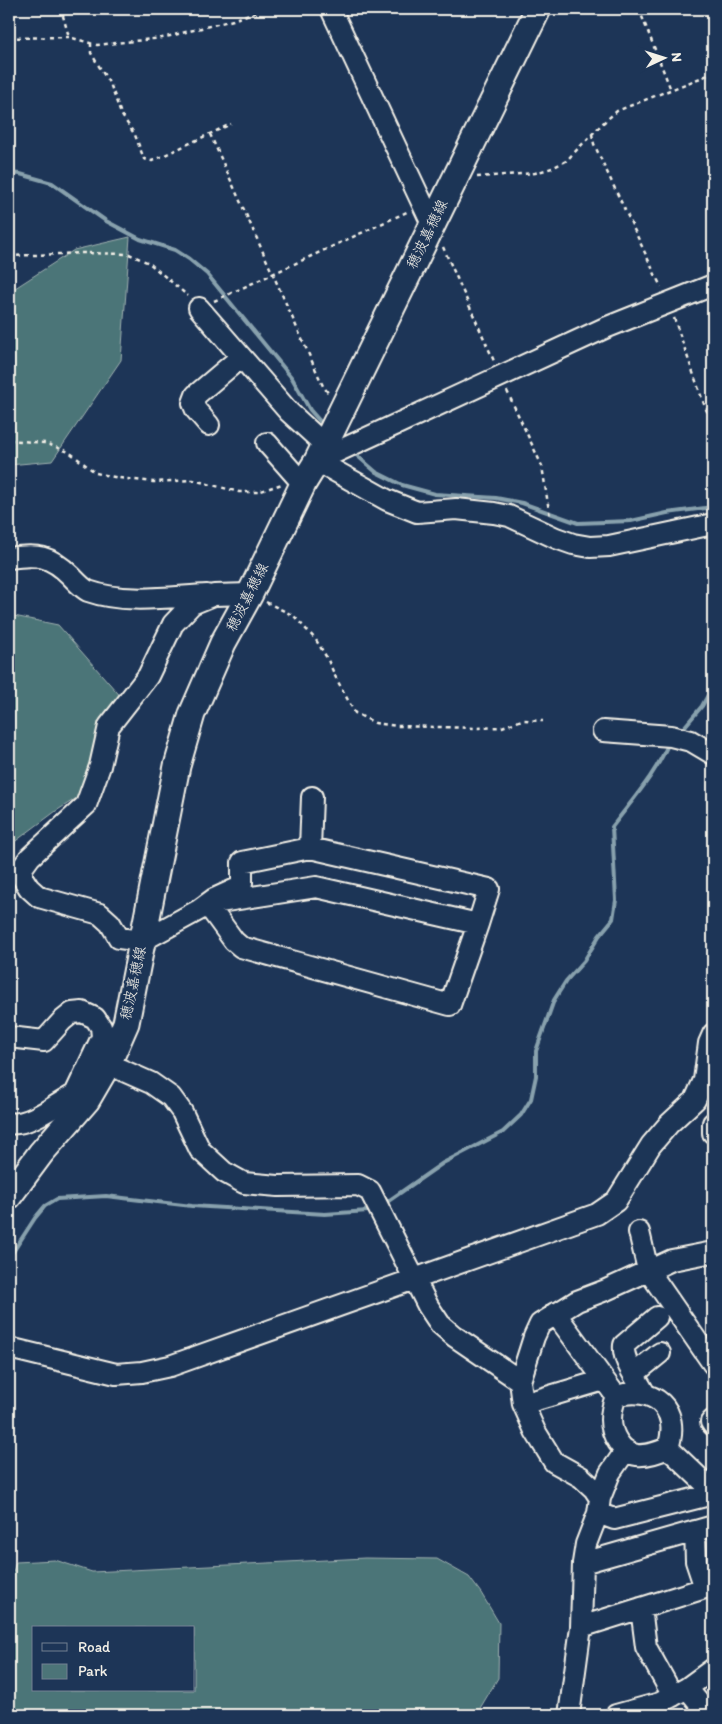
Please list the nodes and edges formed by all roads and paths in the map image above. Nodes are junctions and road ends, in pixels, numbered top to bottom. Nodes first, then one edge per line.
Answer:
1 (58, 9) edge
2 (263, 9) edge
3 (331, 9) edge
4 (538, 9) edge
5 (639, 9) edge
6 (69, 37) junction
7 (9, 38) edge
8 (91, 43) junction
9 (713, 73) edge
10 (671, 90) junction
11 (231, 124) dead end
12 (210, 134) junction
13 (592, 134) junction
14 (455, 178) junction
15 (427, 215) junction
16 (9, 256) edge
17 (272, 274) junction
18 (713, 285) edge
19 (668, 302) junction
20 (199, 308) junction
21 (241, 357) junction
22 (344, 406) junction
23 (713, 423) edge
24 (209, 425) dead end
25 (9, 440) edge
26 (267, 443) dead end
27 (321, 453) junction
28 (300, 479) junction
29 (713, 524) edge
30 (9, 558) edge
31 (250, 594) junction
32 (214, 595) junction
33 (543, 721) dead end
34 (603, 731) dead end
35 (713, 754) edge
36 (312, 798) dead end
37 (310, 848) junction
38 (207, 904) junction
39 (478, 924) junction
40 (142, 941) junction
41 (713, 1034) edge
42 (9, 1037) edge
43 (108, 1064) junction
44 (81, 1097) junction
45 (9, 1123) edge
46 (713, 1123) edge
47 (713, 1133) edge
48 (9, 1196) edge
49 (639, 1232) dead end
50 (713, 1252) edge
51 (648, 1270) junction
52 (414, 1280) junction
53 (555, 1314) junction
54 (657, 1317) dead end
55 (9, 1348) edge
56 (660, 1352) dead end
57 (713, 1364) edge
58 (634, 1374) junction
59 (520, 1380) junction
60 (604, 1380) junction
61 (645, 1394) junction
62 (616, 1396) junction
63 (523, 1404) junction
64 (713, 1420) edge
65 (713, 1425) edge
66 (668, 1448) junction
67 (626, 1450) junction
68 (713, 1493) edge
69 (599, 1505) junction
70 (704, 1528) edge
71 (583, 1563) junction
72 (641, 1608) junction
73 (581, 1628) junction
74 (713, 1669) edge
75 (670, 1701) edge
76 (569, 1715) edge
77 (616, 1715) edge
78 (709, 1715) edge

1 - 6 path
2 - 8 path
3 - 15 street
4 - 14 main road, 穂波嘉穂線
5 - 10 path
6 - 7 path
6 - 8 path
8 - 12 path
9 - 10 path
10 - 13 path
11 - 12 path
12 - 17 path
13 - 14 path
13 - 19 path
14 - 15 main road, 穂波嘉穂線
15 - 17 path
15 - 22 main road, 穂波嘉穂線
16 - 20 path
17 - 20 path
17 - 22 path
18 - 19 street
19 - 23 path
19 - 27 street
20 - 21 street
21 - 24 street
21 - 27 street
22 - 27 main road, 穂波嘉穂線
25 - 28 path
26 - 28 street
27 - 28 main road, 穂波嘉穂線
27 - 29 street
28 - 31 main road, 穂波嘉穂線
30 - 32 street
31 - 32 street
31 - 33 path
31 - 40 main road, 穂波嘉穂線
32 - 40 street
34 - 35 street
36 - 37 street
37 - 38 street
37 - 39 street
38 - 39 street
38 - 39 street
38 - 40 street
40 - 43 main road, 穂波嘉穂線
41 - 52 street
42 - 44 street
43 - 44 main road, 穂波嘉穂線
43 - 52 street
44 - 45 street
44 - 48 main road, 穂波嘉穂線
46 - 47 street
49 - 51 street
50 - 51 street
51 - 53 street
51 - 57 street
52 - 55 street
52 - 59 street
53 - 59 street
53 - 60 street
54 - 58 street
56 - 58 street
58 - 61 street
59 - 63 street
60 - 62 street
60 - 63 street
61 - 62 street
61 - 66 street
62 - 67 street
63 - 69 street
64 - 65 street
66 - 67 street
66 - 68 street
67 - 69 street
68 - 69 street
69 - 71 street
70 - 71 street
70 - 72 street
71 - 73 street
72 - 73 street
72 - 75 street
73 - 76 street
74 - 75 street
75 - 77 street
75 - 78 street

